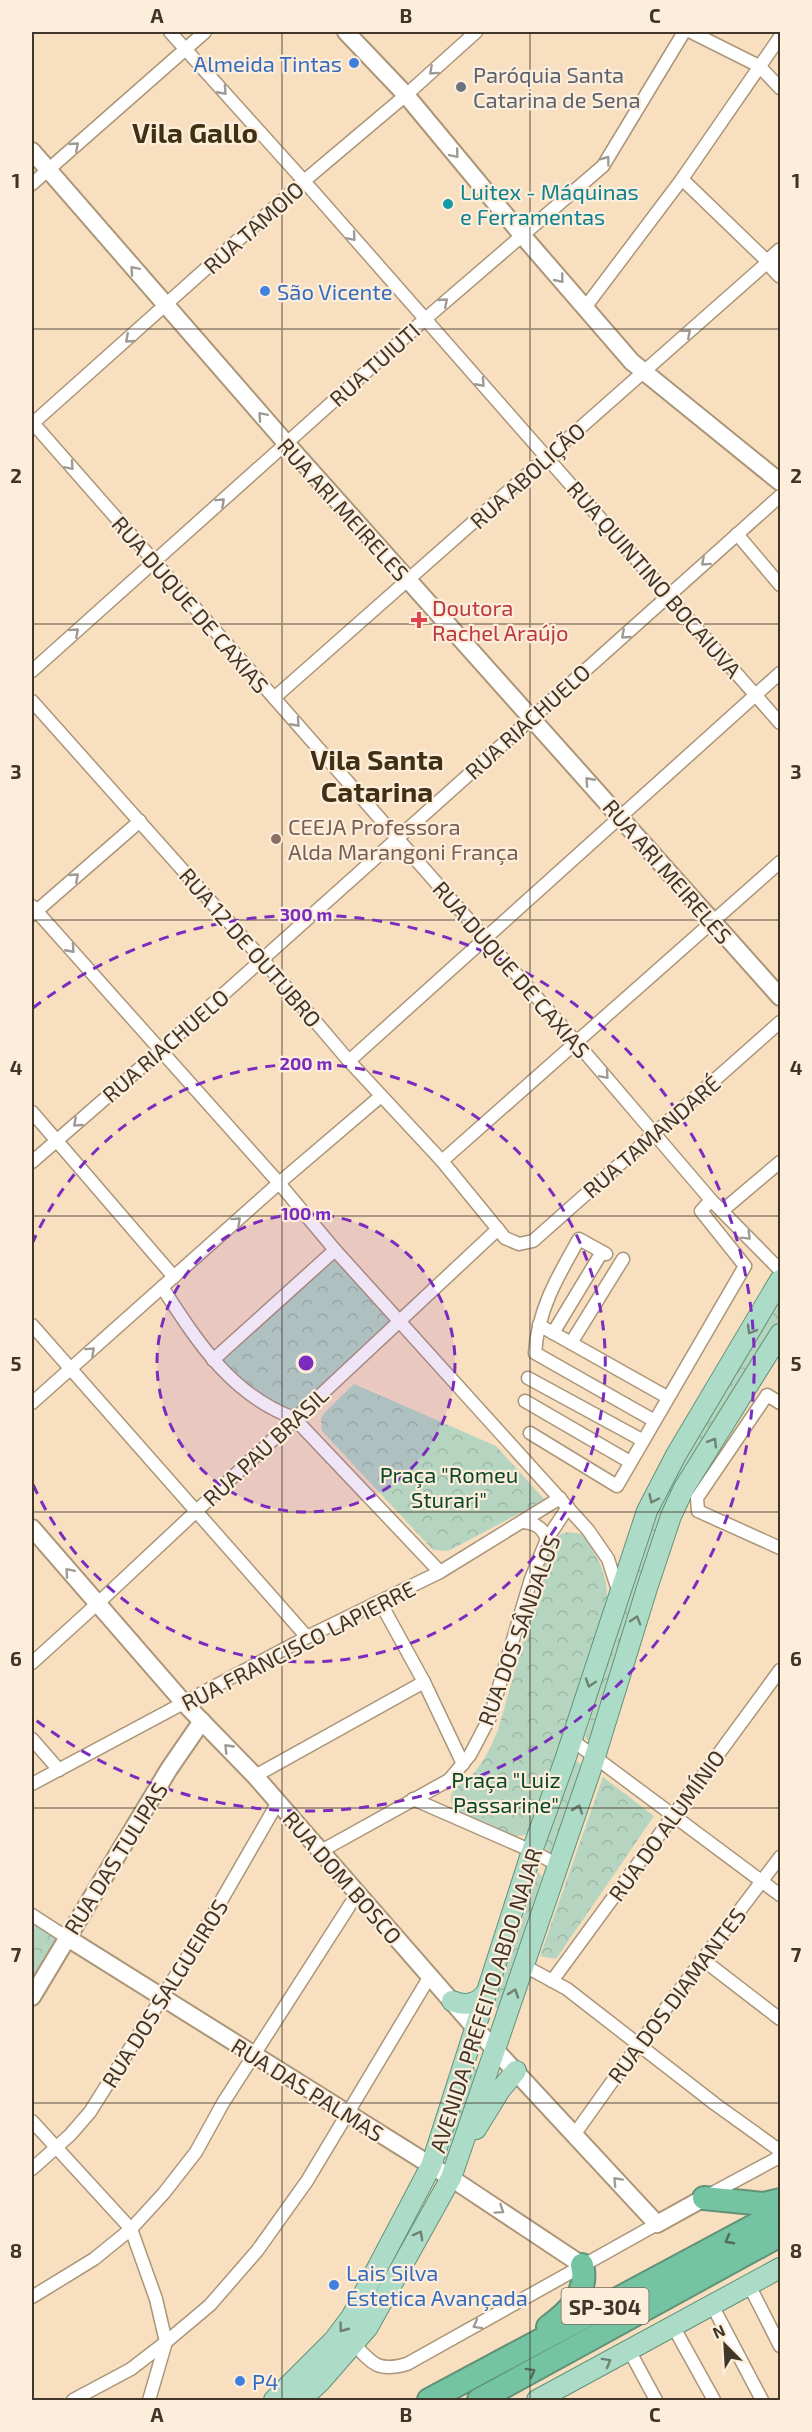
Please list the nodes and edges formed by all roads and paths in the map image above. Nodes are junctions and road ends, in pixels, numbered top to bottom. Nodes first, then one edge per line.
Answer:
1 (170, 32) edge
2 (205, 32) edge
3 (346, 32) edge
4 (476, 32) edge
5 (684, 32) edge
6 (691, 32) edge
7 (780, 37) edge
8 (185, 49) junction
9 (759, 66) junction
10 (780, 88) edge
11 (406, 95) junction
12 (32, 151) edge
13 (48, 170) junction
14 (682, 179) junction
15 (304, 181) junction
16 (32, 184) edge
17 (522, 235) junction
18 (780, 251) edge
19 (768, 262) junction
20 (780, 275) edge
21 (165, 306) junction
22 (584, 309) junction
23 (424, 320) junction
24 (643, 371) junction
25 (32, 423) edge
26 (286, 444) junction
27 (548, 457) junction
28 (780, 482) edge
29 (780, 496) edge
30 (736, 534) junction
31 (154, 562) junction
32 (408, 580) junction
33 (780, 585) edge
34 (668, 596) junction
35 (32, 671) edge
36 (780, 673) edge
37 (756, 694) junction
38 (274, 698) junction
39 (32, 701) edge
40 (532, 717) junction
41 (780, 723) edge
42 (621, 817) junction
43 (140, 821) junction
44 (397, 837) junction
45 (780, 862) edge
46 (33, 911) edge
47 (713, 922) junction
48 (485, 939) junction
49 (263, 960) junction
50 (780, 998) edge
51 (780, 1022) edge
52 (576, 1042) junction
53 (161, 1050) junction
54 (349, 1061) junction
55 (381, 1096) junction
56 (32, 1112) edge
57 (655, 1133) junction
58 (56, 1140) junction
59 (442, 1161) junction
60 (32, 1162) edge
61 (780, 1162) edge
62 (279, 1183) junction
63 (711, 1200) junction
64 (722, 1211) junction
65 (498, 1229) junction
66 (519, 1244) joint
67 (335, 1250) junction
68 (623, 1259) dead end
69 (780, 1270) edge
70 (174, 1277) junction
71 (780, 1280) edge
72 (162, 1287) junction
73 (399, 1320) junction
74 (32, 1324) edge
75 (539, 1325) junction
76 (553, 1333) junction
77 (780, 1334) edge
78 (571, 1343) junction
79 (213, 1360) junction
80 (70, 1369) junction
81 (528, 1378) dead end
82 (667, 1396) junction
83 (525, 1401) dead end
84 (780, 1402) edge
85 (32, 1404) edge
86 (294, 1418) junction
87 (653, 1420) junction
88 (530, 1433) dead end
89 (642, 1440) junction
90 (630, 1462) junction
91 (564, 1503) junction
92 (196, 1512) junction
93 (523, 1522) junction
94 (32, 1528) edge
95 (588, 1530) junction
96 (549, 1535) junction
97 (780, 1548) edge
98 (440, 1572) junction
99 (619, 1594) junction
100 (380, 1602) junction
101 (97, 1604) junction
102 (308, 1637) junction
103 (32, 1663) edge
104 (780, 1670) edge
105 (424, 1682) junction
106 (184, 1702) junction
107 (202, 1721) junction
108 (32, 1738) edge
109 (572, 1740) junction
110 (595, 1757) junction
111 (463, 1764) junction
112 (59, 1770) junction
113 (255, 1776) junction
114 (32, 1784) edge
115 (413, 1799) junction
116 (278, 1802) junction
117 (673, 1815) junction
118 (321, 1851) junction
119 (532, 1851) junction
120 (780, 1857) edge
121 (558, 1864) junction
122 (762, 1881) junction
123 (357, 1894) junction
124 (780, 1895) edge
125 (32, 1915) edge
126 (66, 1937) junction
127 (702, 1959) junction
128 (523, 1965) junction
129 (430, 1977) junction
130 (552, 1981) junction
131 (487, 1992) junction
132 (32, 1997) edge
133 (163, 1999) junction
134 (452, 2001) junction
135 (780, 2019) edge
136 (475, 2028) junction
137 (639, 2044) junction
138 (495, 2048) junction
139 (255, 2056) junction
140 (516, 2071) junction
141 (346, 2112) junction
142 (32, 2121) edge
143 (574, 2135) junction
144 (56, 2147) junction
145 (779, 2150) edge
146 (431, 2166) junction
147 (32, 2169) edge
148 (453, 2173) junction
149 (704, 2198) junction
150 (780, 2200) edge
151 (780, 2212) edge
152 (657, 2224) junction
153 (131, 2229) junction
154 (780, 2235) edge
155 (582, 2265) junction
156 (780, 2268) edge
157 (749, 2285) junction
158 (32, 2297) edge
159 (711, 2305) junction
160 (673, 2326) junction
161 (166, 2342) junction
162 (354, 2344) junction
163 (780, 2346) edge
164 (629, 2350) junction
165 (299, 2376) junction
166 (436, 2396) edge
167 (73, 2400) edge
168 (149, 2400) edge
169 (265, 2400) edge
170 (274, 2400) edge
171 (300, 2400) edge
172 (479, 2400) edge
173 (537, 2400) edge
174 (656, 2400) edge
175 (714, 2400) edge
176 (762, 2400) edge

1 - 8 street, RUA QUINTINO BOCAIUVA
2 - 8 street
3 - 11 main road
4 -> 11 street, RUA TAMOIO
17 -> 5 street, RUA TUIUTI
6 - 9 street
7 - 9 street
13 -> 8 street
8 -> 15 street, RUA QUINTINO BOCAIUVA
9 - 10 street
9 - 14 street
11 - 15 street, RUA TAMOIO
11 -> 17 main road
12 - 13 main road, RUA ARI MEIRELES
13 - 16 street
21 -> 13 main road, RUA ARI MEIRELES
14 - 19 street
14 - 22 street
15 - 21 street, RUA TAMOIO
15 -> 23 street, RUA QUINTINO BOCAIUVA
17 -> 22 main road
23 -> 17 street, RUA TUIUTI
18 - 19 street, RUA ABOLIÇÃO
19 - 20 street
24 -> 19 street, RUA ABOLIÇÃO
21 -> 25 street, RUA TAMOIO
26 -> 21 main road, RUA ARI MEIRELES
22 - 24 main road
23 - 26 street, RUA TUIUTI
23 -> 27 street, RUA QUINTINO BOCAIUVA
24 - 27 street, RUA ABOLIÇÃO
24 - 28 main road
25 -> 31 street, RUA DUQUE DE CAXIAS
31 -> 26 street, RUA TUIUTI
26 - 32 main road, RUA ARI MEIRELES
27 - 32 street, RUA ABOLIÇÃO
27 - 34 street, RUA QUINTINO BOCAIUVA
29 - 30 street, RUA RIACHUELO
30 - 33 street
30 -> 34 street, RUA RIACHUELO
35 -> 31 street, RUA TUIUTI
31 - 38 street, RUA DUQUE DE CAXIAS
32 - 38 street, RUA ABOLIÇÃO
32 - 40 main road, RUA ARI MEIRELES
34 - 37 street, RUA QUINTINO BOCAIUVA
34 -> 40 street, RUA RIACHUELO
36 - 37 street
37 - 41 street, RUA QUINTINO BOCAIUVA
37 - 42 street
38 -> 44 street, RUA DUQUE DE CAXIAS
39 - 43 street, RUA 12 DE OUTUBRO
42 -> 40 main road, RUA ARI MEIRELES
40 - 44 street, RUA RIACHUELO
42 - 47 main road, RUA ARI MEIRELES
42 - 48 street
46 -> 43 street
43 - 49 street, RUA 12 DE OUTUBRO
44 - 48 street, RUA DUQUE DE CAXIAS
44 - 49 street, RUA RIACHUELO
45 - 47 street
46 -> 53 street
47 - 50 main road, RUA ARI MEIRELES
47 - 52 street
48 - 52 street, RUA DUQUE DE CAXIAS
48 - 54 street
49 - 53 street, RUA RIACHUELO
49 - 54 street, RUA 12 DE OUTUBRO
51 - 57 street, RUA TAMANDARÉ
52 -> 57 street, RUA DUQUE DE CAXIAS
52 - 59 street
53 -> 58 street, RUA RIACHUELO
53 - 62 street
54 - 55 street, RUA 12 DE OUTUBRO
55 - 59 street, RUA 12 DE OUTUBRO
55 - 62 street
56 - 58 street
57 - 63 street, RUA DUQUE DE CAXIAS
57 - 66 street, RUA TAMANDARÉ
58 - 60 street, RUA RIACHUELO
58 - 70 street
59 - 65 street, RUA 12 DE OUTUBRO
61 - 64 street
62 - 67 street
70 -> 62 street
63 - 64 street, RUA DUQUE DE CAXIAS
63 - 82 street
64 -> 69 street, RUA DUQUE DE CAXIAS
65 - 66 street, RUA 12 DE OUTUBRO
65 - 73 street, RUA PAU BRASIL
67 - 73 street
67 - 79 street
68 - 78 street
70 - 72 street
71 -> 99 main road, AVENIDA PREFEITO ABDO NAJAR
72 - 79 street
80 -> 72 street
73 - 86 street, RUA PAU BRASIL
73 - 91 street
74 - 80 street
75 - 76 street
75 - 76 street
75 - 87 street
76 - 78 street
110 -> 77 main road, AVENIDA PREFEITO ABDO NAJAR
78 - 82 street
79 - 86 street
80 - 85 street
80 - 92 street
81 - 89 street
82 - 87 street
83 - 90 street
84 - 97 street
86 - 92 street, RUA PAU BRASIL
86 - 98 street
87 - 89 street
88 - 90 street
89 - 90 street
91 - 93 street, RUA FRANCISCO LAPIERRE
91 - 95 street
91 - 96 street, RUA DOS SÂNDALOS
92 - 101 street, RUA PAU BRASIL
92 - 102 street
93 - 96 street
93 - 98 street, RUA FRANCISCO LAPIERRE
101 -> 94 main road, RUA DOM BOSCO
95 - 96 street
95 - 99 street
96 - 111 street, RUA DOS SÂNDALOS
98 - 100 street, RUA FRANCISCO LAPIERRE
99 -> 109 main road, AVENIDA PREFEITO ABDO NAJAR
100 - 102 street, RUA FRANCISCO LAPIERRE
100 - 105 street
101 - 103 street, RUA PAU BRASIL
101 - 106 main road, RUA DOM BOSCO
102 - 106 street, RUA FRANCISCO LAPIERRE
104 - 117 street, RUA DO ALUMÍNIO
105 - 111 street
105 - 113 street
106 - 107 main road, RUA DOM BOSCO
106 - 112 street, RUA FRANCISCO LAPIERRE
113 -> 107 main road, RUA DOM BOSCO
107 - 126 main road, RUA DAS TULIPAS
108 - 112 street
109 - 110 street
109 - 119 main road, AVENIDA PREFEITO ABDO NAJAR
110 - 117 street
121 -> 110 main road, AVENIDA PREFEITO ABDO NAJAR
111 - 115 street, RUA DOS SÂNDALOS
112 - 114 street, RUA FRANCISCO LAPIERRE
113 - 116 main road, RUA DOM BOSCO
115 - 118 street, RUA DOS SÂNDALOS
115 - 119 street
116 - 118 main road, RUA DOM BOSCO
116 - 133 street, RUA DOS SALGUEIROS
117 - 122 street
117 - 130 street, RUA DO ALUMÍNIO
118 - 123 main road, RUA DOM BOSCO
119 - 121 street
119 - 131 main road, AVENIDA PREFEITO ABDO NAJAR
120 - 122 street, RUA DOS DIAMANTES
121 - 128 main road, AVENIDA PREFEITO ABDO NAJAR
122 - 124 street
122 - 127 street, RUA DOS DIAMANTES
123 - 129 main road, RUA DOM BOSCO
123 - 139 street
125 - 126 street, RUA DAS PALMAS
126 - 132 main road, RUA DAS TULIPAS
126 - 133 main road, RUA DAS PALMAS
127 - 135 street
127 - 137 street, RUA DOS DIAMANTES
128 - 130 street
138 -> 128 main road, AVENIDA PREFEITO ABDO NAJAR
129 - 134 main road, RUA DOM BOSCO
129 - 141 street
130 - 137 street
131 - 134 main road
131 - 136 main road, AVENIDA PREFEITO ABDO NAJAR
133 - 139 main road, RUA DAS PALMAS
133 - 144 street, RUA DOS SALGUEIROS
134 - 136 main road, RUA DOM BOSCO
136 - 138 main road, RUA DOM BOSCO
136 - 146 main road, AVENIDA PREFEITO ABDO NAJAR
137 - 143 street, RUA DOS DIAMANTES
137 - 145 street
138 - 140 main road, RUA DOM BOSCO
138 - 148 main road, AVENIDA PREFEITO ABDO NAJAR
139 - 141 main road, RUA DAS PALMAS
139 - 153 street
140 - 143 main road, RUA DOM BOSCO
140 - 148 main road
141 - 146 main road, RUA DAS PALMAS
141 - 161 street
142 - 144 street
152 -> 143 main road, RUA DOM BOSCO
144 - 147 street, RUA DOS SALGUEIROS
144 - 153 street
145 - 149 street
146 - 148 main road, RUA DAS PALMAS
146 -> 165 main road, AVENIDA PREFEITO ABDO NAJAR
148 -> 155 main road, RUA DAS PALMAS
162 -> 148 main road, AVENIDA PREFEITO ABDO NAJAR
149 - 150 highway
149 - 152 main road
151 -> 166 highway, SP-304
152 - 155 street
153 - 158 street
153 - 161 street
172 -> 154 highway, SP-304
155 -> 162 street
155 - 166 highway
156 - 157 main road
157 - 159 main road
157 - 163 street
159 - 160 main road
159 - 176 street
160 - 164 main road
160 - 175 street
161 - 167 street
161 - 168 street
162 - 171 main road, AVENIDA PREFEITO ABDO NAJAR
173 -> 164 main road
164 - 174 street
165 - 169 main road
165 - 170 main road, AVENIDA PREFEITO ABDO NAJAR

